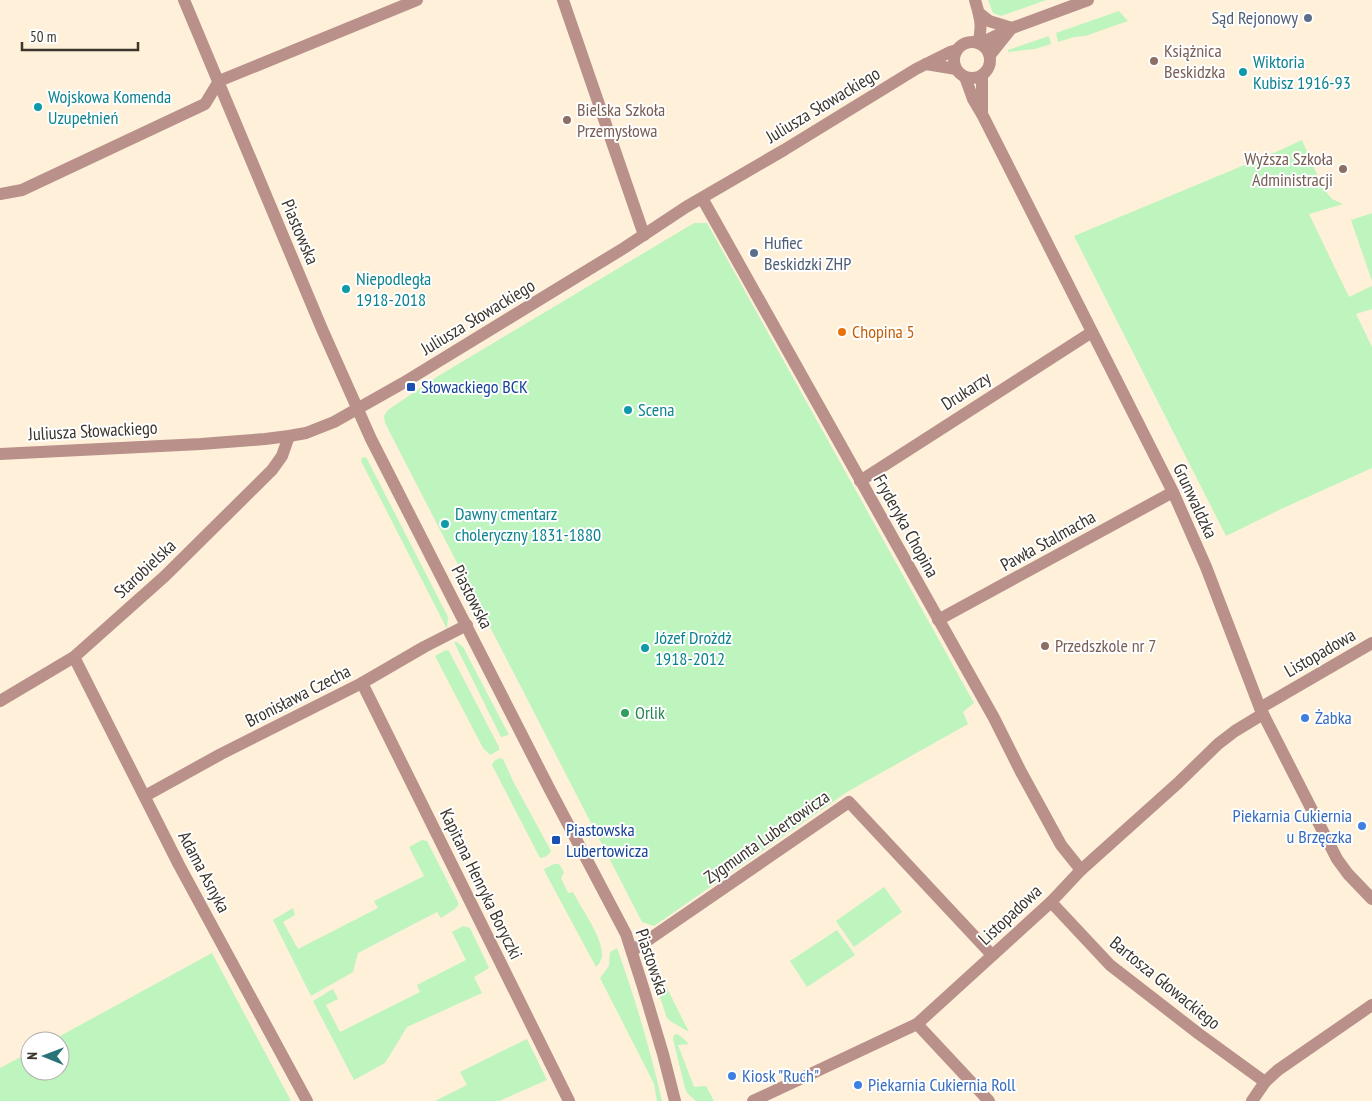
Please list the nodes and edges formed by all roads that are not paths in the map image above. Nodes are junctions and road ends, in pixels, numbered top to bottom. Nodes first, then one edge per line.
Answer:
1 (184, 0) edge
2 (417, 0) edge
3 (562, 0) edge
4 (975, 0) edge
5 (1088, 0) edge
6 (979, 13) junction
7 (1012, 28) junction
8 (984, 48) junction
9 (957, 50) junction
10 (926, 64) junction
11 (960, 73) junction
12 (982, 76) junction
13 (218, 81) junction
14 (983, 116) junction
15 (0, 194) edge
16 (702, 198) junction
17 (644, 235) junction
18 (1092, 332) junction
19 (358, 410) junction
20 (289, 436) junction
21 (0, 454) edge
22 (860, 481) junction
23 (1173, 492) junction
24 (938, 620) junction
25 (467, 625) junction
26 (1372, 643) edge
27 (74, 657) junction
28 (362, 683) junction
29 (0, 701) edge
30 (1262, 711) junction
31 (145, 796) junction
32 (1081, 870) junction
33 (1372, 899) edge
34 (1050, 902) junction
35 (632, 951) junction
36 (992, 955) junction
37 (1372, 1005) edge
38 (917, 1024) junction
39 (1265, 1082) junction
40 (307, 1101) edge
41 (569, 1101) edge
42 (675, 1101) edge
43 (753, 1101) edge
44 (989, 1101) edge
45 (1252, 1101) edge

1 - 13 street, Piastowska
2 - 13 street
3 - 17 street
4 - 6 street
5 - 7 street
6 - 7 street
6 - 8 street
7 - 8 street
8 - 9 street
8 - 12 street
9 - 10 street, Juliusza Słowackiego
9 - 11 street
10 - 11 street
10 - 16 street, Juliusza Słowackiego
11 - 12 street
11 - 14 street, Grunwaldzka
12 - 14 street, Grunwaldzka
13 - 15 street
13 - 19 street, Piastowska
14 - 18 street, Grunwaldzka
16 - 17 street, Juliusza Słowackiego
16 - 22 street, Fryderyka Chopina
17 - 19 street, Juliusza Słowackiego
18 - 22 street, Drukarzy
18 - 23 street, Grunwaldzka
19 - 20 street, Juliusza Słowackiego
19 - 25 street, Piastowska
20 - 21 street, Juliusza Słowackiego
20 - 27 street, Starobielska
22 - 24 street, Fryderyka Chopina
23 - 24 street, Pawła Stalmacha
23 - 30 street, Grunwaldzka
24 - 32 street, Fryderyka Chopina
25 - 28 street, Bronisława Czecha
25 - 35 street, Piastowska
26 - 30 street, Listopadowa
27 - 29 street, Starobielska
27 - 31 street, Adama Asnyka
28 - 31 street, Bronisława Czecha
28 - 41 street, Kapitana Henryka Boryczki
30 - 32 street, Listopadowa
30 - 33 street, Grunwaldzka
31 - 40 street, Adama Asnyka
32 - 34 street, Listopadowa
34 - 36 street, Listopadowa
34 - 39 street, Bartosza Głowackiego
35 - 36 street, Zygmunta Lubertowicza
35 - 42 street, Piastowska
36 - 38 street, Listopadowa
37 - 39 street
38 - 43 street, Listopadowa
38 - 44 street
39 - 45 street

